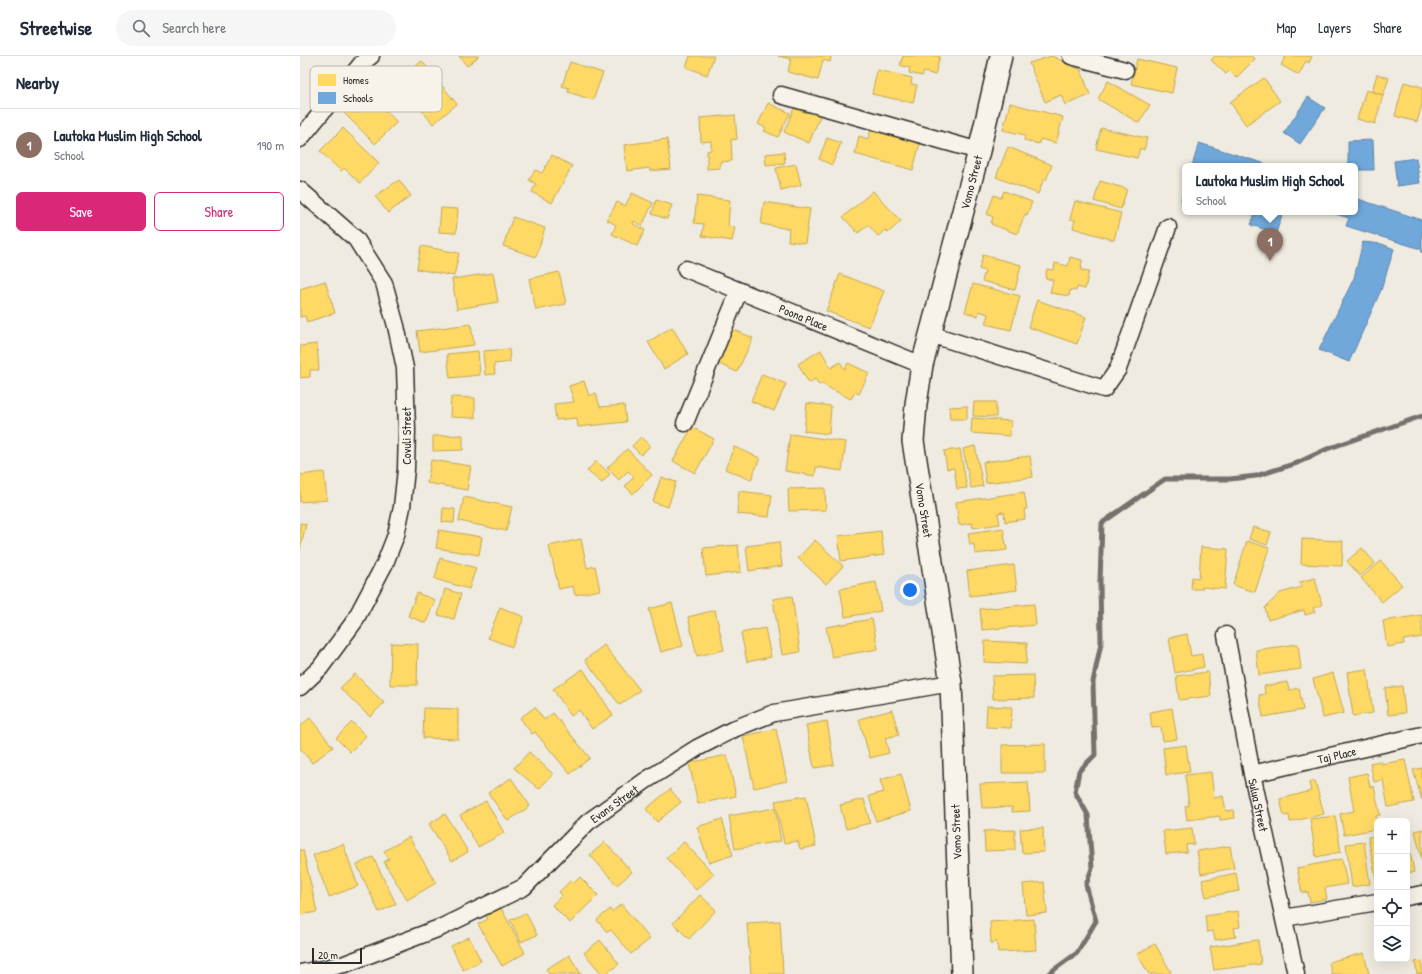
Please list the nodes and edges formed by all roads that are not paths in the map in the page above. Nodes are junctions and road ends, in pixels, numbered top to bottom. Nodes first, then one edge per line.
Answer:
1 (371, 56) edge
2 (1000, 56) edge
3 (1071, 56) edge
4 (360, 66) edge
5 (1125, 70) dead end
6 (781, 95) dead end
7 (322, 112) edge
8 (300, 139) edge
9 (979, 151) junction
10 (300, 190) edge
11 (1168, 227) dead end
12 (686, 269) dead end
13 (738, 290) junction
14 (930, 334) junction
15 (922, 365) junction
16 (685, 423) dead end
17 (1226, 635) dead end
18 (951, 683) junction
19 (300, 687) edge
20 (1422, 735) edge
21 (1252, 774) junction
22 (1422, 894) edge
23 (1410, 896) edge
24 (1374, 903) edge
25 (1284, 918) junction
26 (300, 973) edge
27 (962, 974) edge
28 (1296, 974) edge

1 - 4 street
2 - 9 main road, Vomo Street
3 - 5 street
6 - 9 street
7 - 8 street
9 - 14 main road, Vomo Street
10 - 19 street, Covuli Street
11 - 14 street
12 - 13 street, Poona Place
13 - 15 street, Poona Place
13 - 16 street
14 - 15 main road, Vomo Street
15 - 18 main road, Vomo Street
17 - 21 street, Sulua Street
18 - 26 street, Evans Street
18 - 27 main road, Vomo Street
20 - 21 street, Taj Place
21 - 25 street, Sulua Street
22 - 23 street
24 - 25 street
25 - 28 street, Sulua Street

